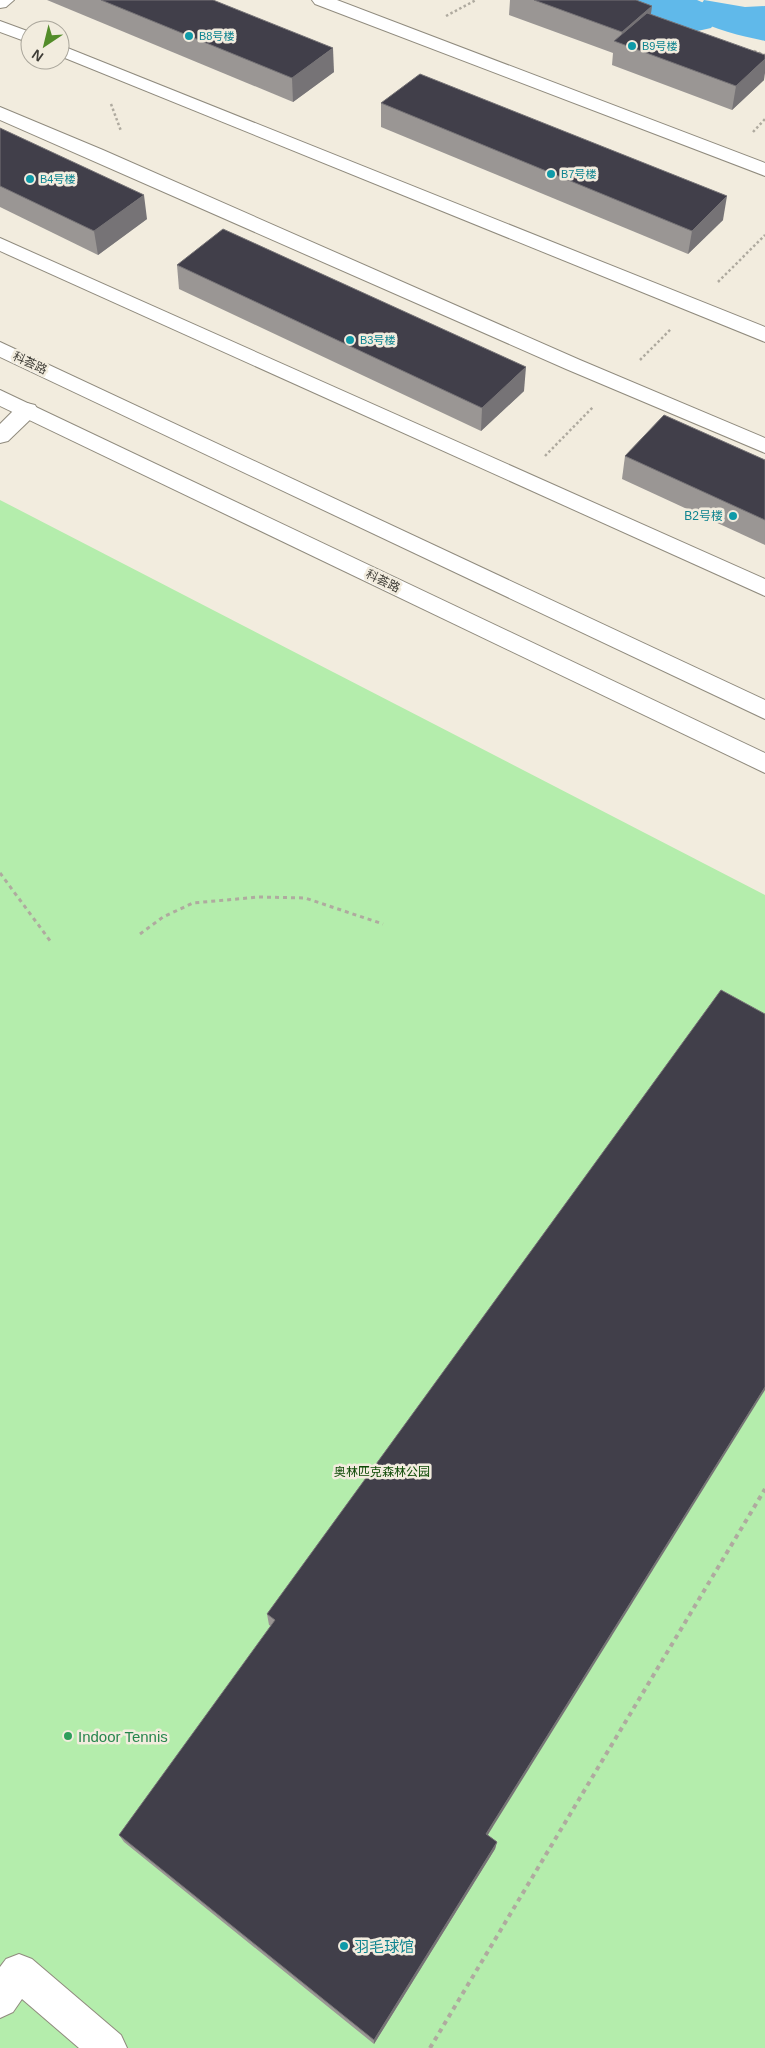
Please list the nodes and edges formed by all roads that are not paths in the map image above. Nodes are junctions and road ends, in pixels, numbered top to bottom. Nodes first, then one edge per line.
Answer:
1 (5, 0) edge
2 (321, 0) edge
3 (0, 3) edge
4 (0, 26) edge
5 (20, 34) edge
6 (70, 54) edge
7 (0, 113) edge
8 (765, 170) edge
9 (0, 244) edge
10 (765, 335) edge
11 (0, 349) edge
12 (0, 397) edge
13 (27, 410) junction
14 (0, 436) edge
15 (765, 446) edge
16 (765, 588) edge
17 (765, 710) edge
18 (765, 764) edge
19 (0, 1999) edge
20 (108, 2048) edge

1 - 3 street
2 - 8 street
4 - 5 street
6 - 10 street
7 - 15 street
9 - 16 street
11 - 17 street, 科荟路
12 - 13 street, 科荟路
13 - 14 street
13 - 18 street, 科荟路
19 - 20 street

